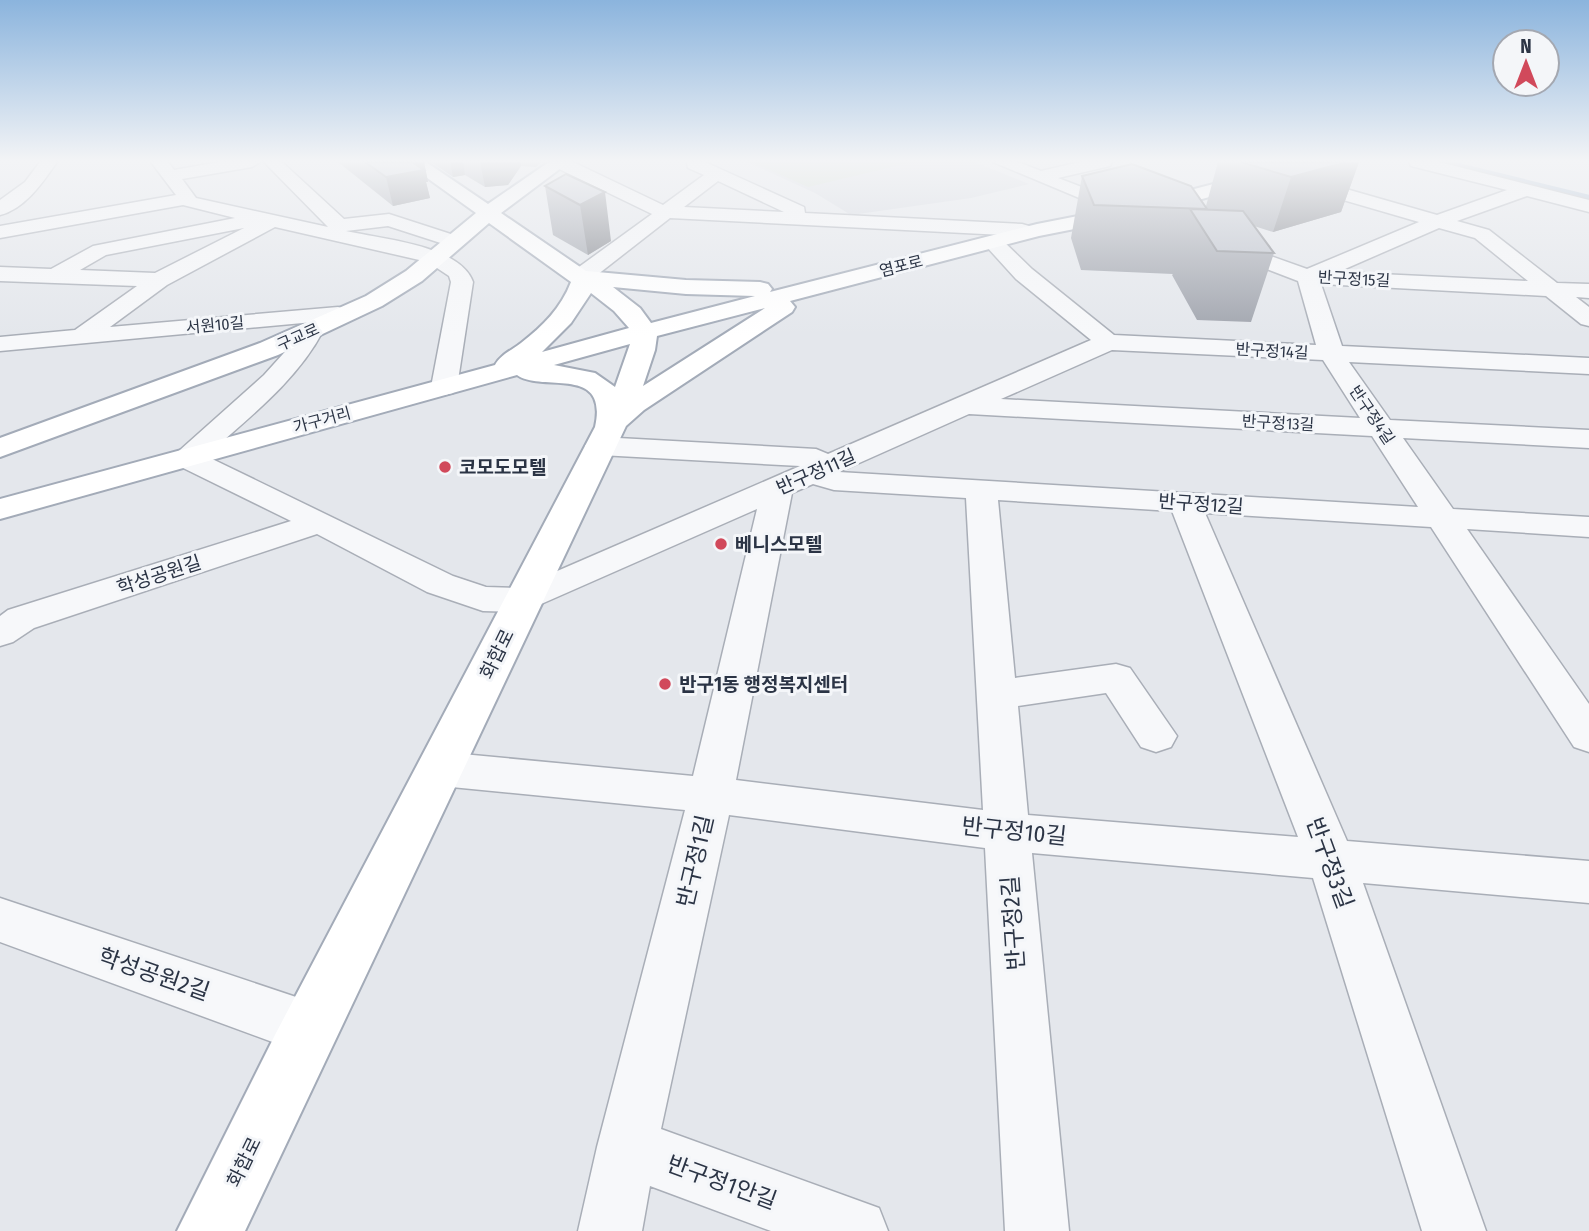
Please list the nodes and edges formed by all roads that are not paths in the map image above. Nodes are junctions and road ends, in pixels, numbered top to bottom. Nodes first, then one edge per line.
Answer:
1 (69, 219) edge
2 (267, 219) edge
3 (269, 219) edge
4 (271, 219) edge
5 (333, 219) edge
6 (480, 219) edge
7 (497, 219) edge
8 (655, 219) edge
9 (806, 219) edge
10 (1092, 219) edge
11 (1150, 219) edge
12 (1432, 219) edge
13 (1442, 219) edge
14 (816, 220) joint
15 (1438, 221) junction
16 (340, 226) junction
17 (1168, 226) edge
18 (317, 230) junction
19 (1037, 230) junction
20 (0, 232) edge
21 (1206, 240) edge
22 (993, 242) junction
23 (534, 246) junction
24 (445, 249) junction
25 (0, 274) edge
26 (55, 276) junction
27 (580, 277) junction
28 (1308, 277) junction
29 (159, 279) junction
30 (818, 287) junction
31 (1552, 290) junction
32 (1589, 291) edge
33 (350, 313) junction
34 (1589, 318) edge
35 (311, 331) junction
36 (645, 332) junction
37 (80, 337) junction
38 (1108, 342) junction
39 (0, 344) edge
40 (1332, 355) junction
41 (1589, 366) edge
42 (491, 374) junction
43 (444, 387) junction
44 (967, 406) junction
45 (1381, 428) junction
46 (605, 434) junction
47 (1589, 439) edge
48 (0, 448) edge
49 (186, 458) junction
50 (814, 473) junction
51 (777, 489) junction
52 (981, 490) junction
53 (1185, 503) junction
54 (0, 509) edge
55 (1445, 519) junction
56 (320, 522) junction
57 (1589, 527) edge
58 (523, 600) junction
59 (0, 633) edge
60 (996, 695) junction
61 (1156, 736) dead end
62 (1589, 736) edge
63 (440, 769) junction
64 (710, 795) junction
65 (1007, 831) junction
66 (1331, 860) junction
67 (1589, 882) edge
68 (0, 920) edge
69 (308, 1028) junction
70 (627, 1147) junction
71 (211, 1231) edge
72 (610, 1231) edge
73 (856, 1231) edge
74 (1037, 1231) edge
75 (1454, 1231) edge

1 - 20 street
2 - 26 street
3 - 29 street
4 - 18 street
5 - 16 street
6 - 24 main road, 구교로
7 - 23 main road
8 - 27 street
9 - 14 street
10 - 19 main road, 염포로
11 - 17 street
12 - 15 street
13 - 15 street
14 - 19 street
15 - 28 street
15 - 31 street
16 - 18 street
16 - 24 street
18 - 24 street
19 - 22 main road, 염포로
21 - 28 street, 반구정15길
22 - 30 main road, 염포로
22 - 38 street
23 - 24 main road
23 - 27 main road
24 - 33 main road, 구교로
24 - 43 street
25 - 26 street
26 - 29 street
27 - 30 main road
27 - 36 main road
27 - 42 main road
28 - 31 street, 반구정15길
28 - 40 street, 반구정4길
29 - 37 street
30 - 36 main road, 염포로
30 - 46 main road
31 - 32 street, 반구정15길
31 - 34 street
33 - 35 main road, 구교로
33 - 37 street, 서원10길
35 - 48 main road, 구교로
35 - 49 street
36 - 42 main road, 가구거리
36 - 46 main road, 화합로
37 - 39 street, 서원10길
38 - 40 street, 반구정14길
38 - 44 street, 반구정11길
40 - 41 street, 반구정14길
40 - 45 street, 반구정4길
42 - 43 main road, 가구거리
42 - 46 main road
43 - 49 main road, 가구거리
44 - 45 street, 반구정13길
44 - 50 street, 반구정11길
45 - 47 street, 반구정13길
45 - 55 street, 반구정4길
46 - 50 street
46 - 58 main road, 화합로
49 - 54 main road, 가구거리
49 - 56 street
50 - 51 street, 반구정11길
50 - 52 street, 반구정12길
51 - 58 street, 반구정11길
51 - 64 street, 반구정1길
52 - 53 street, 반구정12길
52 - 60 street, 반구정2길
53 - 55 street, 반구정12길
53 - 66 street, 반구정3길
55 - 57 street, 반구정12길
55 - 62 street, 반구정4길
56 - 58 street
56 - 59 street, 학성공원길
58 - 63 main road, 화합로
60 - 61 street
60 - 65 street, 반구정2길
63 - 64 street, 반구정10길
63 - 69 main road, 화합로
64 - 65 street, 반구정10길
64 - 70 street, 반구정1길
65 - 66 street, 반구정10길
65 - 74 street, 반구정2길
66 - 67 street, 반구정10길
66 - 75 street, 반구정3길
68 - 69 street, 학성공원2길
69 - 71 main road, 화합로
70 - 72 street, 반구정1길
70 - 73 street, 반구정1안길

